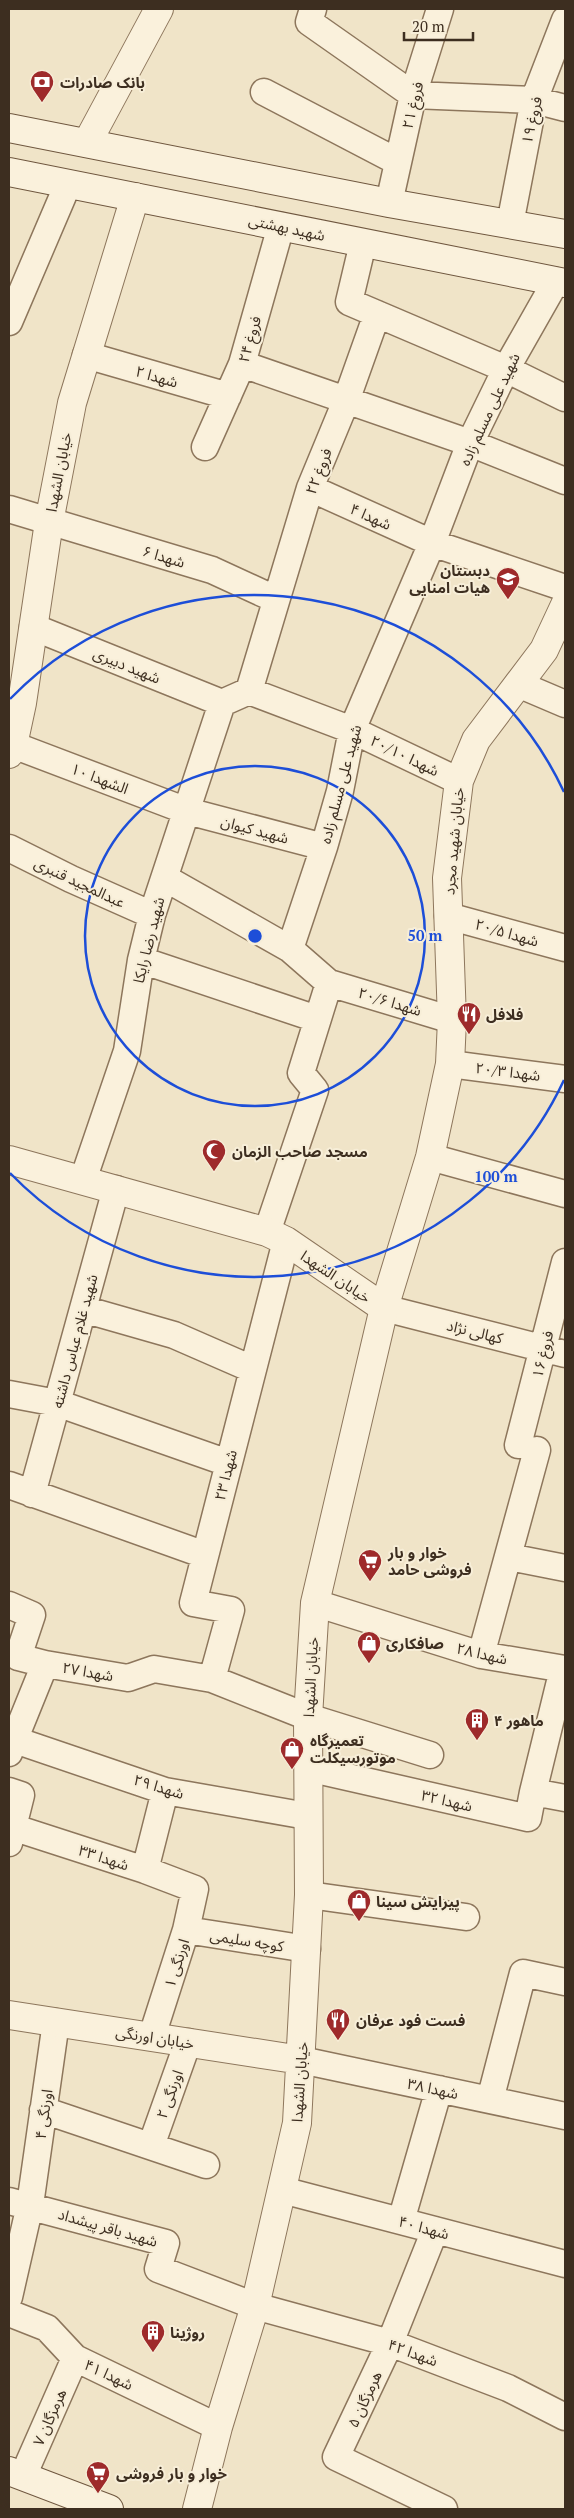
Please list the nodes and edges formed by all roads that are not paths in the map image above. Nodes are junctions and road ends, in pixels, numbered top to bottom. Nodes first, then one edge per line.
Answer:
1 (159, 9) edge
2 (440, 9) edge
3 (311, 16) edge
4 (565, 20) edge
5 (264, 92) dead end
6 (413, 95) junction
7 (534, 100) junction
8 (565, 108) edge
9 (9, 128) edge
10 (87, 143) junction
11 (398, 162) junction
12 (9, 172) edge
13 (68, 184) junction
14 (135, 197) junction
15 (390, 203) junction
16 (510, 224) junction
17 (281, 226) junction
18 (565, 234) edge
19 (363, 243) junction
20 (561, 282) edge
21 (377, 314) junction
22 (9, 322) edge
23 (86, 355) junction
24 (242, 364) junction
25 (506, 369) junction
26 (228, 396) junction
27 (565, 398) edge
28 (346, 401) junction
29 (470, 443) junction
30 (205, 447) dead end
31 (565, 481) edge
32 (310, 488) junction
33 (9, 508) edge
34 (49, 522) junction
35 (432, 543) junction
36 (565, 588) edge
37 (275, 599) junction
38 (565, 606) edge
39 (33, 627) junction
40 (518, 684) junction
41 (249, 691) junction
42 (15, 699) edge
43 (222, 703) junction
44 (565, 704) edge
45 (352, 730) junction
46 (11, 749) edge
47 (459, 781) junction
48 (187, 811) junction
49 (324, 847) junction
50 (9, 848) edge
51 (165, 878) junction
52 (152, 915) junction
53 (448, 916) junction
54 (565, 948) edge
55 (290, 949) junction
56 (141, 960) junction
57 (329, 982) junction
58 (317, 1019) junction
59 (452, 1020) junction
60 (450, 1064) junction
61 (565, 1079) edge
62 (430, 1157) junction
63 (9, 1160) edge
64 (83, 1180) junction
65 (116, 1189) junction
66 (565, 1194) edge
67 (276, 1237) junction
68 (565, 1262) edge
69 (384, 1308) junction
70 (83, 1309) junction
71 (555, 1351) edge
72 (252, 1368) junction
73 (9, 1394) edge
74 (57, 1403) junction
75 (228, 1463) junction
76 (20, 1489) edge
77 (205, 1556) junction
78 (509, 1557) junction
79 (565, 1568) edge
80 (315, 1603) junction
81 (9, 1606) edge
82 (481, 1655) junction
83 (45, 1664) junction
84 (564, 1669) edge
85 (212, 1679) junction
86 (308, 1717) junction
87 (14, 1731) edge
88 (430, 1755) dead end
89 (308, 1768) junction
90 (9, 1791) edge
91 (165, 1791) junction
92 (533, 1792) junction
93 (565, 1798) edge
94 (307, 1816) junction
95 (10, 1835) edge
96 (145, 1870) junction
97 (196, 1889) joint
98 (309, 1896) junction
99 (466, 1917) dead end
100 (186, 1930) junction
101 (307, 1949) junction
102 (565, 1982) edge
103 (9, 2015) edge
104 (56, 2022) junction
105 (152, 2036) junction
106 (188, 2042) junction
107 (301, 2060) junction
108 (438, 2089) junction
109 (490, 2100) junction
110 (43, 2110) junction
111 (565, 2116) edge
112 (151, 2146) junction
113 (206, 2165) dead end
114 (282, 2190) junction
115 (20, 2203) edge
116 (401, 2221) junction
117 (435, 2230) junction
118 (565, 2264) edge
119 (9, 2296) edge
120 (255, 2306) junction
121 (9, 2313) edge
122 (390, 2343) junction
123 (75, 2358) junction
124 (565, 2417) edge
125 (218, 2426) junction
126 (16, 2473) edge
127 (109, 2509) edge
128 (197, 2509) edge
129 (444, 2509) edge

1 - 10 street
2 - 6 street, فروغ ۲۱
3 - 6 street
4 - 7 street, فروغ ۱۹
5 - 11 street
6 - 7 street
6 - 11 street, فروغ ۲۱
7 - 8 street
7 - 16 street, فروغ ۱۹
9 - 10 street
10 - 15 street
11 - 15 street, فروغ ۲۱
12 - 13 street, شهید بهشتی
13 - 14 street, شهید بهشتی
13 - 22 street
14 - 17 street, شهید بهشتی
14 - 23 street, خیابان الشهدا
15 - 16 street
16 - 18 street
17 - 19 street, شهید بهشتی
17 - 24 street, فروغ ۲۴
19 - 20 street, شهید بهشتی
19 - 21 street
20 - 25 street, شهید علی مسلم زاده
21 - 25 street
21 - 28 street, فروغ ۲۲
23 - 26 street, شهدا ۲
23 - 34 street, خیابان الشهدا
24 - 26 street, فروغ ۲۴
24 - 28 street
25 - 27 street
25 - 29 street, شهید علی مسلم زاده
26 - 30 street, فروغ ۲۴
28 - 29 street
28 - 32 street, فروغ ۲۲
29 - 31 street
29 - 35 street, شهید علی مسلم زاده
32 - 35 street, شهدا ۴
32 - 37 street, فروغ ۲۲
33 - 34 street, شهدا ۶
34 - 37 street, شهدا ۶
34 - 39 street, خیابان الشهدا
35 - 36 street, شهدا ۴
35 - 45 street, شهید علی مسلم زاده
37 - 41 street, فروغ ۲۲
38 - 40 street, خیابان شهید مجرد
39 - 42 street, خیابان الشهدا
39 - 43 street, شهید دبیری
40 - 44 street
40 - 47 street, خیابان شهید مجرد
41 - 43 street
41 - 45 street
42 - 46 street, خیابان الشهدا
43 - 48 street, شهید رضا رایکا
45 - 47 street, شهدا ۲۰/۱۰
45 - 49 street, شهید علی مسلم زاده
46 - 48 street, الشهدا ۱۰
47 - 53 street, خیابان شهید مجرد
48 - 49 street, شهید کیوان
48 - 51 street, شهید رضا رایکا
49 - 55 street, شهید علی مسلم زاده
50 - 52 street, عبدالمجید قنبری
51 - 52 street, شهید رضا رایکا
51 - 55 street
52 - 56 street, شهید رضا رایکا
53 - 54 street, شهدا ۲۰/۵
53 - 59 street, خیابان شهید مجرد
55 - 57 street
56 - 58 street
56 - 64 street, شهید رضا رایکا
57 - 58 street
57 - 59 street, شهدا ۲۰/۶
58 - 67 street
59 - 60 street, خیابان شهید مجرد
60 - 61 street, شهدا ۲۰/۳
60 - 62 street, خیابان شهید مجرد
62 - 66 street
62 - 69 street, خیابان شهید مجرد
63 - 64 street, خیابان الشهدا
64 - 65 street, خیابان الشهدا
65 - 67 street, خیابان الشهدا
65 - 70 street, شهید غلام عباس داشته
67 - 69 street, خیابان الشهدا
67 - 72 street, شهدا ۲۳
68 - 71 street, فروغ ۱۶
69 - 71 street, کهالی نژاد
69 - 80 street, خیابان الشهدا
70 - 72 street
70 - 74 street, شهید غلام عباس داشته
71 - 78 street, فروغ ۱۶
72 - 75 street, شهدا ۲۳
73 - 74 street
74 - 75 street
74 - 76 street, شهید غلام عباس داشته
75 - 77 street, شهدا ۲۳
76 - 77 street
77 - 85 street, شهدا ۲۳
78 - 79 street
78 - 82 street, فروغ ۱۶
80 - 82 street, شهدا ۲۸
80 - 86 street, خیابان الشهدا
81 - 83 street, شهدا ۲۷
82 - 84 street, شهدا ۲۸
83 - 85 street, شهدا ۲۷
83 - 87 street
84 - 92 street
85 - 86 street, شهدا ۲۷
86 - 88 street, شهدا ۲۷
86 - 89 street, خیابان الشهدا
87 - 91 street, شهدا ۲۹
89 - 92 street, شهدا ۳۲
89 - 94 street, خیابان الشهدا
90 - 95 street
91 - 94 street, شهدا ۲۹
91 - 96 street
92 - 93 street
94 - 98 street, خیابان الشهدا
95 - 96 street, شهدا ۳۳
96 - 97 street, شهدا ۳۳
97 - 100 street, اورنگی ۱
98 - 99 street
98 - 101 street, خیابان الشهدا
100 - 101 street, کوچه سلیمی
100 - 105 street, اورنگی ۱
101 - 107 street, خیابان الشهدا
102 - 109 street
103 - 104 street, خیابان اورنگی
104 - 105 street, خیابان اورنگی
104 - 110 street, اورنگی ۴
105 - 106 street, خیابان اورنگی
106 - 107 street, خیابان اورنگی
106 - 112 street, اورنگی ۲
107 - 108 street, شهدا ۳۸
107 - 114 street, خیابان الشهدا
108 - 109 street, شهدا ۳۸
108 - 116 street
109 - 111 street, شهدا ۳۸
110 - 112 street
110 - 115 street, اورنگی ۴
112 - 113 street
114 - 116 street, شهدا ۴۰
114 - 120 street, خیابان الشهدا
115 - 119 street, اورنگی ۴
115 - 120 street, شهید باقر پیشداد
116 - 117 street, شهدا ۴۰
117 - 118 street, شهدا ۴۰
117 - 122 street, هرمزگان ۵
120 - 122 street, شهدا ۴۲
120 - 125 street, خیابان الشهدا
121 - 123 street, شهدا ۴۱
122 - 124 street, شهدا ۴۲
122 - 129 street, هرمزگان ۵
123 - 125 street, شهدا ۴۱
123 - 126 street, هرمزگان ۷
125 - 128 street, خیابان الشهدا
126 - 127 street

